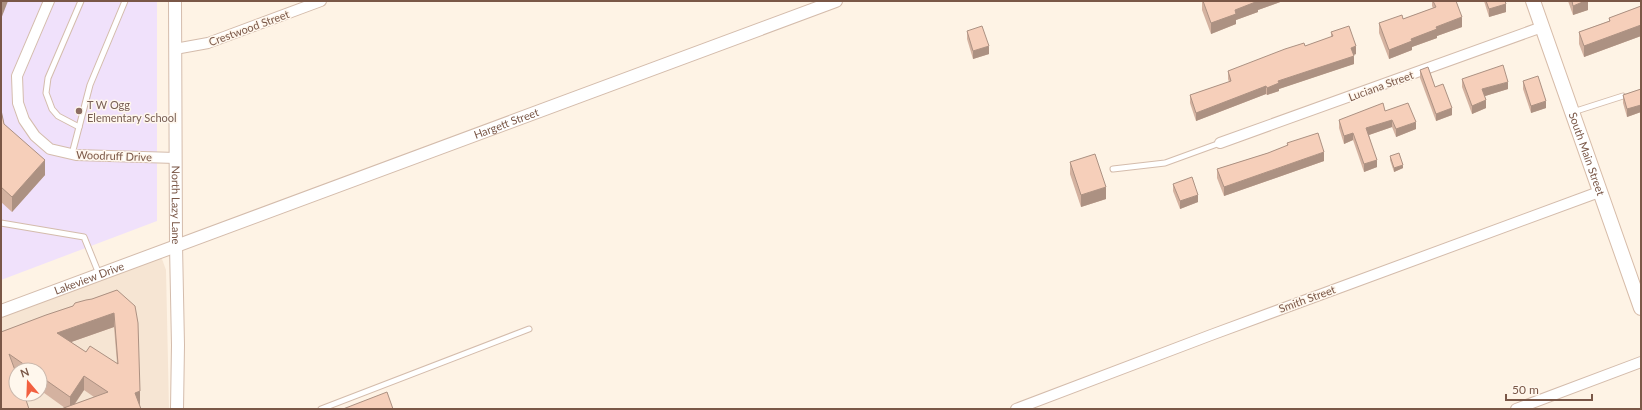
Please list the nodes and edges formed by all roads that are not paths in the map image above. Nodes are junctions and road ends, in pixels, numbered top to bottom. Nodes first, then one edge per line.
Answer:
1 (49, 1) edge
2 (81, 1) edge
3 (125, 1) edge
4 (175, 1) edge
5 (321, 1) edge
6 (836, 1) edge
7 (1533, 1) edge
8 (1542, 27) junction
9 (175, 49) junction
10 (1623, 96) edge
11 (1572, 113) junction
12 (79, 128) junction
13 (1220, 143) joint
14 (72, 154) junction
15 (176, 158) junction
16 (1113, 169) dead end
17 (1599, 192) junction
18 (1, 223) edge
19 (176, 245) junction
20 (99, 274) junction
21 (1641, 308) edge
22 (1, 310) edge
23 (529, 329) dead end
24 (1641, 362) edge
25 (177, 409) edge
26 (321, 409) edge
27 (1016, 409) edge
28 (1516, 409) edge

1 - 14 street, Woodruff Drive
2 - 12 lane
3 - 12 lane
4 - 9 street, North Lazy Lane
5 - 9 street, Crestwood Street
6 - 19 street, Hargett Street
7 - 8 main road, South Main Street
8 - 11 main road, South Main Street
8 - 13 street, Luciana Street
9 - 15 street, North Lazy Lane
10 - 11 lane
11 - 17 main road, South Main Street
12 - 14 lane
13 - 16 lane
14 - 15 street, Woodruff Drive
15 - 19 street, North Lazy Lane
17 - 21 main road, South Main Street
17 - 27 street, Smith Street
18 - 20 lane
19 - 20 street, Lakeview Drive
19 - 25 street, North Lazy Lane
20 - 22 street, Lakeview Drive
23 - 26 lane
24 - 28 street

